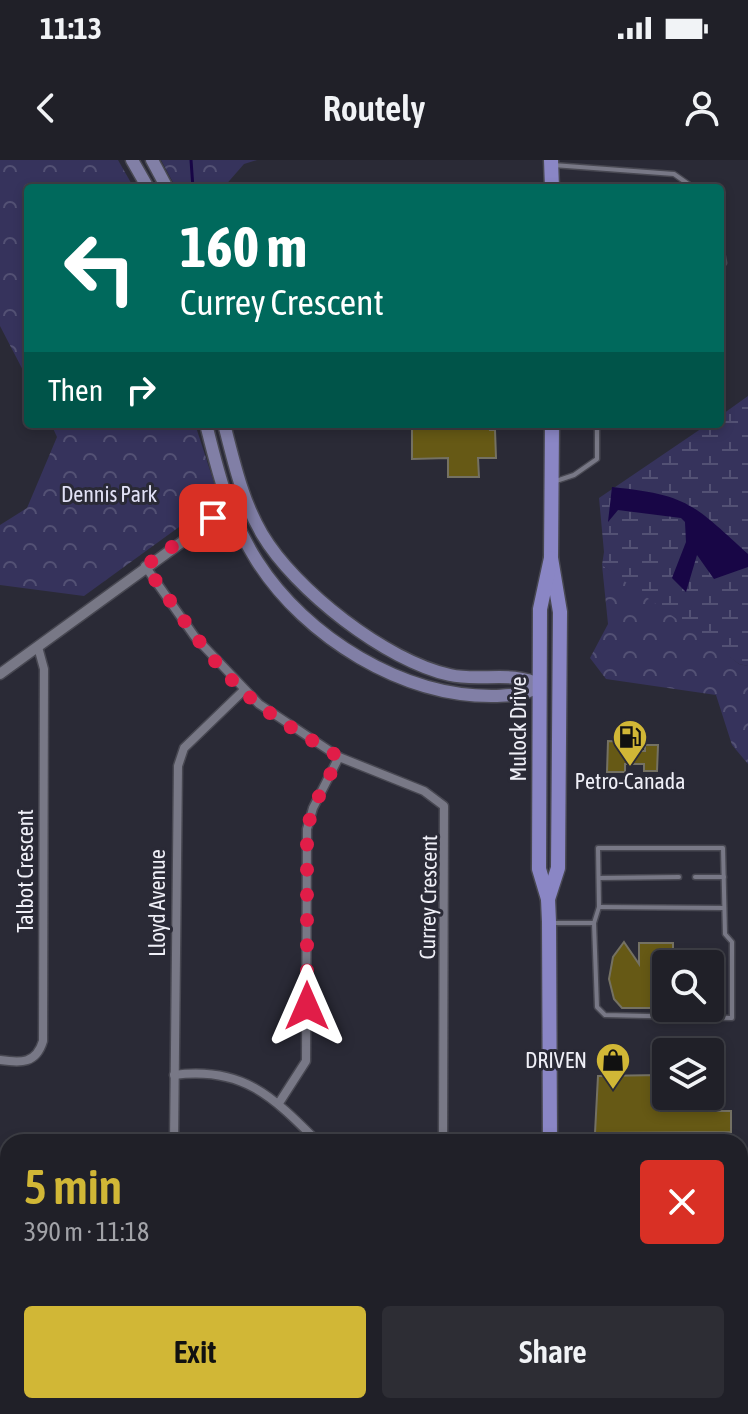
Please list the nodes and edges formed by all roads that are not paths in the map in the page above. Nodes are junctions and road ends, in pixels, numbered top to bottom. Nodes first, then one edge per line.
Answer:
1 (132, 160) edge
2 (152, 160) edge
3 (551, 163) edge
4 (146, 184) edge
5 (165, 184) edge
6 (552, 184) edge
7 (688, 184) edge
8 (207, 428) edge
9 (225, 428) edge
10 (552, 428) edge
11 (597, 428) edge
12 (551, 483) junction
13 (244, 497) junction
14 (227, 507) junction
15 (551, 558) junction
16 (145, 566) junction
17 (311, 589) junction
18 (296, 607) junction
19 (38, 647) junction
20 (0, 674) edge
21 (540, 685) junction
22 (560, 685) junction
23 (243, 691) junction
24 (339, 757) junction
25 (679, 877) dead end
26 (695, 877) dead end
27 (724, 877) junction
28 (599, 878) junction
29 (548, 899) junction
30 (599, 907) junction
31 (724, 908) junction
32 (549, 922) junction
33 (594, 923) junction
34 (0, 1060) edge
35 (174, 1075) junction
36 (279, 1103) junction
37 (174, 1134) edge
38 (310, 1134) edge
39 (443, 1134) edge
40 (550, 1134) edge

1 - 4 main road
2 - 5 main road
3 - 6 main road
3 - 7 lane
8 - 14 main road
9 - 13 main road
10 - 12 main road, Mulock Drive
11 - 12 lane
12 - 15 main road, Mulock Drive
13 - 14 street
13 - 17 main road
14 - 16 street
14 - 18 main road
15 - 21 main road, Mulock Drive
15 - 22 main road, Mulock Drive
16 - 19 street
16 - 23 street, Currey Crescent
17 - 18 street
17 - 21 main road
18 - 21 main road
19 - 20 street
19 - 34 street, Talbot Crescent
21 - 22 street
21 - 29 main road, Mulock Drive
22 - 29 main road, Mulock Drive
23 - 24 street, Currey Crescent
23 - 35 street, Lloyd Avenue
24 - 36 street
24 - 39 street, Currey Crescent
25 - 28 lane
26 - 27 lane
27 - 28 lane
27 - 31 lane
28 - 30 lane
29 - 32 main road, Mulock Drive
30 - 31 lane
30 - 33 lane
31 - 33 lane
32 - 33 lane
32 - 40 main road, Mulock Drive
35 - 36 street
35 - 37 street, Lloyd Avenue
36 - 38 street

